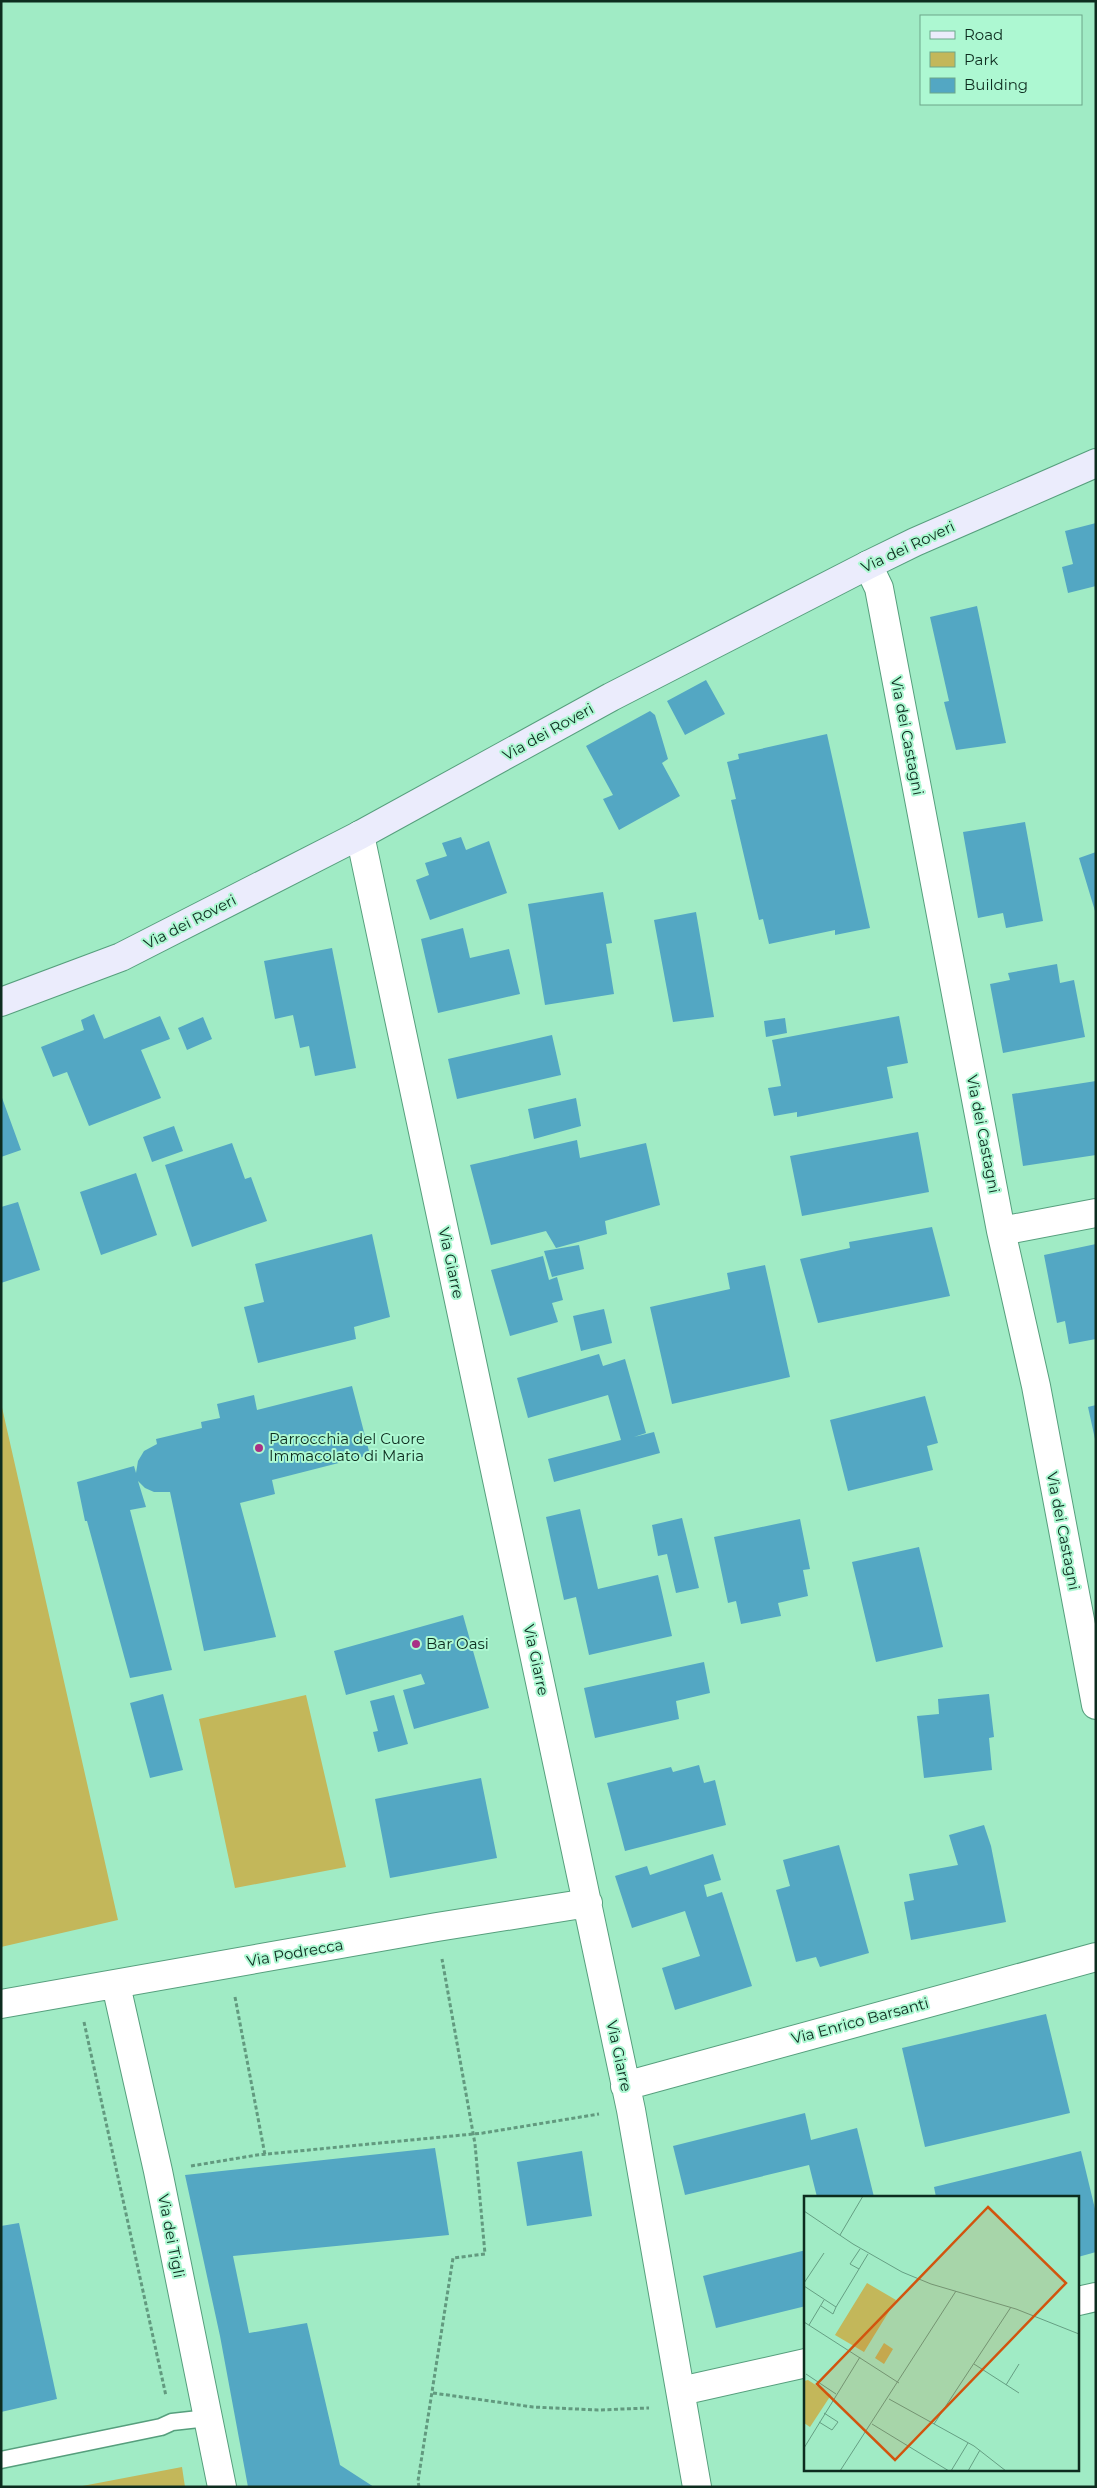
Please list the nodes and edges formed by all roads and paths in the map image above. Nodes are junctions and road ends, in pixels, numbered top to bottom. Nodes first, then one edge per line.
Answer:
1 (1096, 463) edge
2 (868, 565) junction
3 (360, 835) junction
4 (1, 1002) edge
5 (1096, 1213) edge
6 (1001, 1231) junction
7 (1096, 1704) edge
8 (588, 1903) junction
9 (437, 1927) junction
10 (1096, 1957) edge
11 (227, 1965) junction
12 (116, 1985) junction
13 (78, 1992) junction
14 (1, 2004) edge
15 (625, 2086) junction
16 (604, 2113) dead end
17 (473, 2134) junction
18 (265, 2155) junction
19 (158, 2171) junction
20 (1096, 2297) edge
21 (1080, 2301) edge
22 (804, 2364) edge
23 (434, 2393) junction
24 (682, 2402) junction
25 (208, 2418) junction
26 (172, 2422) junction
27 (1, 2460) edge
28 (222, 2487) edge
29 (419, 2487) edge
30 (697, 2487) edge

1 - 2 street, Via dei Roveri
2 - 3 street, Via dei Roveri
2 - 6 street, Via dei Castagni
3 - 4 street, Via dei Roveri
3 - 8 street, Via Giarre
5 - 6 street
6 - 7 street, Via dei Castagni
8 - 9 street, Via Podrecca
8 - 15 street, Via Giarre
9 - 11 street, Via Podrecca
9 - 17 path
10 - 15 street, Via Enrico Barsanti
11 - 12 street, Via Podrecca
11 - 18 path
12 - 13 street, Via Podrecca
12 - 19 street, Via dei Tigli
13 - 14 street, Via Podrecca
13 - 26 path
15 - 24 street, Via Giarre
16 - 17 path
17 - 18 path
17 - 23 path
18 - 19 path
19 - 25 street, Via dei Tigli
20 - 21 street
22 - 24 street
23 - 24 path
23 - 29 path
24 - 30 street, Via Giarre
25 - 26 lane
25 - 28 street, Via dei Tigli
26 - 27 lane

